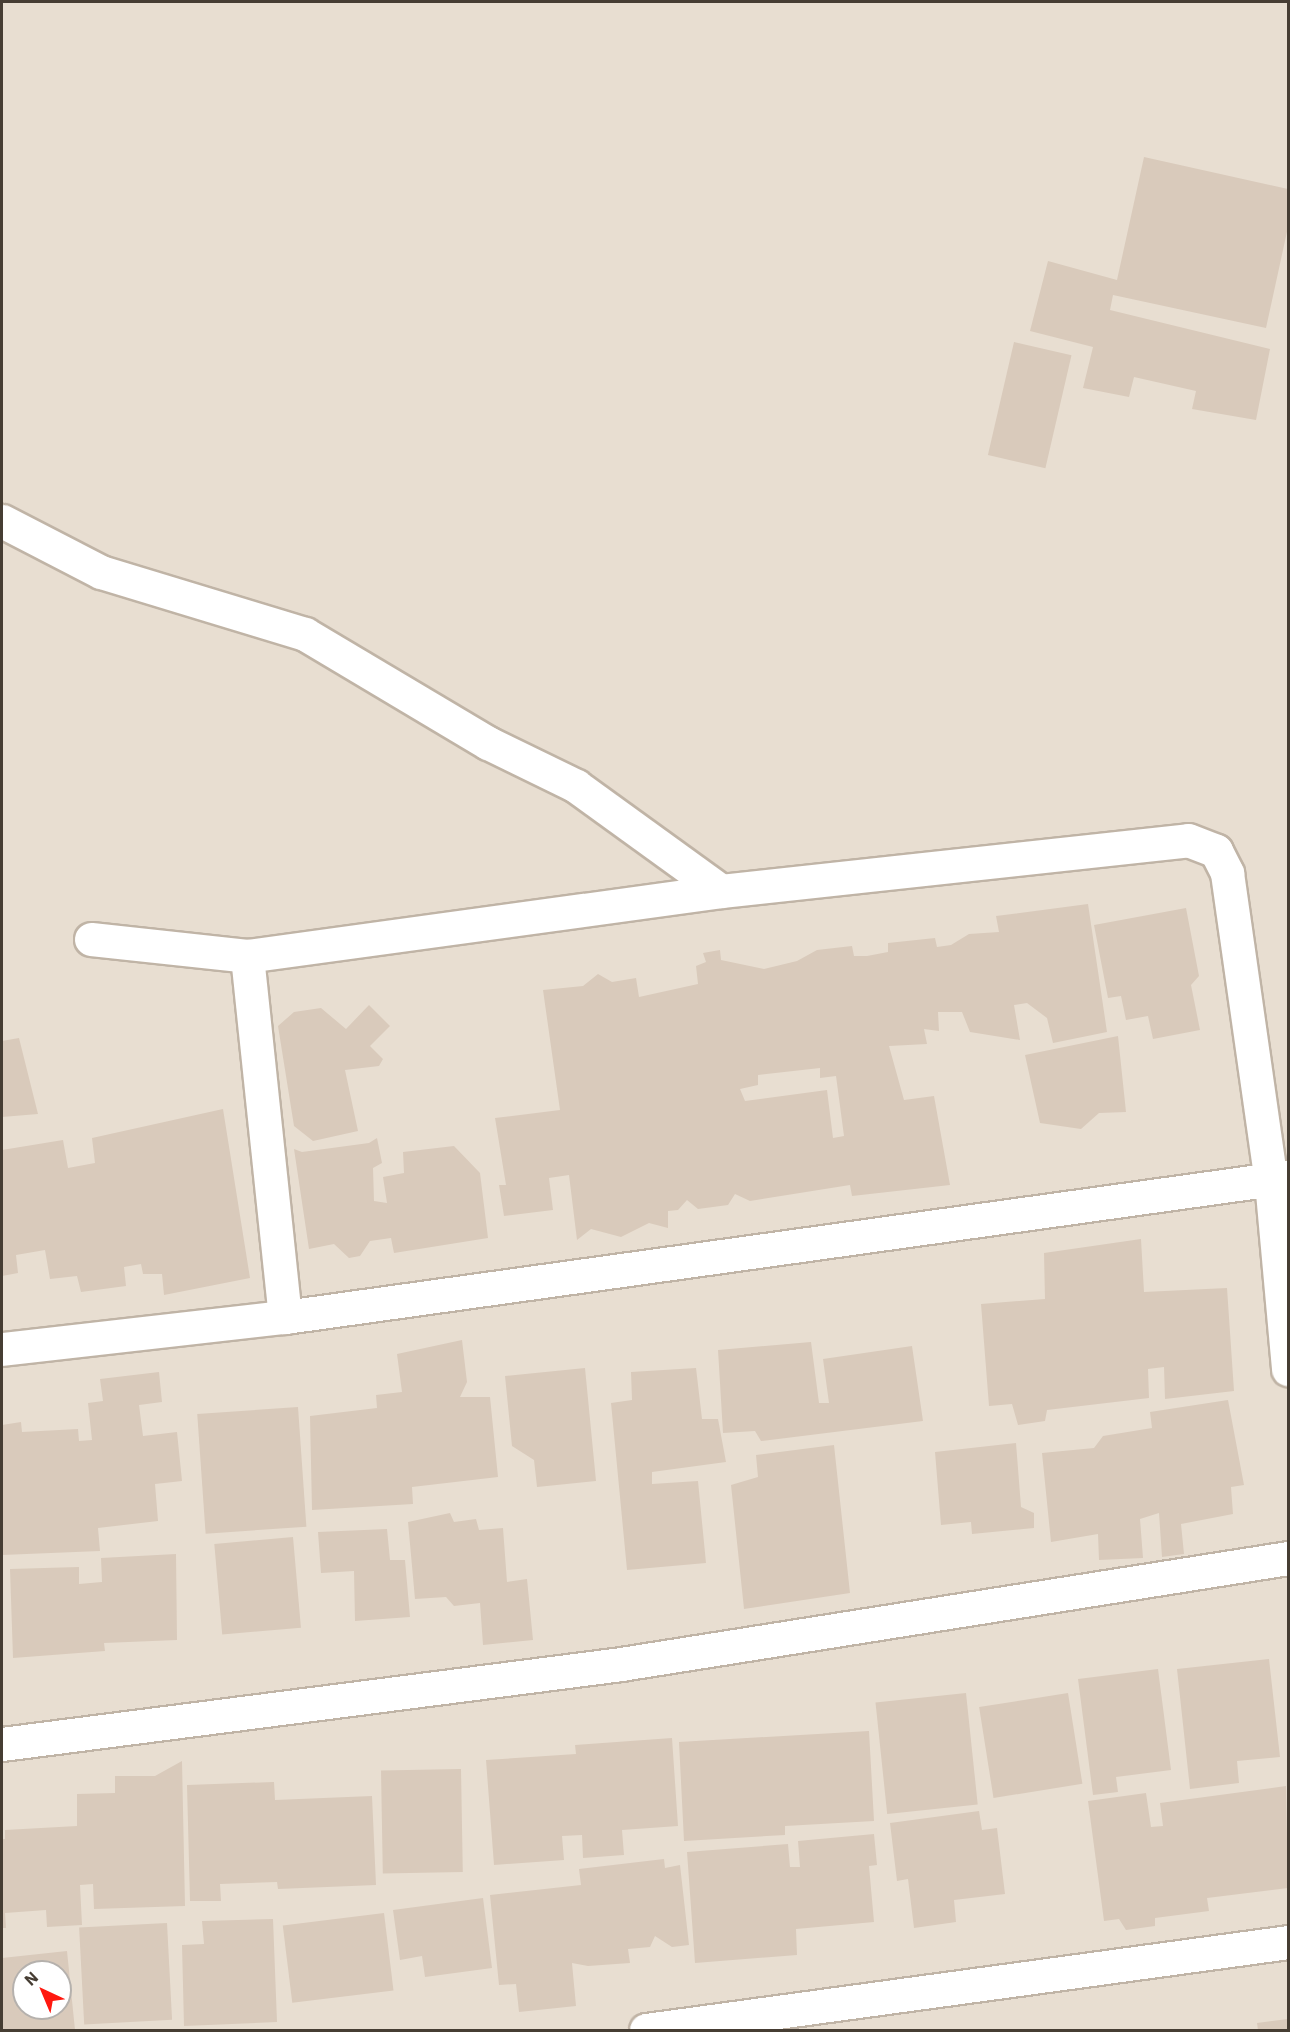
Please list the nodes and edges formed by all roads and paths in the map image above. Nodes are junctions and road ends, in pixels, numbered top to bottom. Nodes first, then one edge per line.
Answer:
1 (2, 521) edge
2 (721, 891) junction
3 (91, 939) dead end
4 (247, 956) junction
5 (1280, 1179) edge
6 (285, 1317) junction
7 (2, 1349) edge
8 (1288, 1369) edge
9 (1288, 1558) edge
10 (2, 1744) edge
11 (1288, 1942) edge
12 (646, 2031) edge

1 - 2 street
2 - 4 street
2 - 5 street
3 - 4 street
4 - 6 street
5 - 6 street
5 - 8 street
6 - 7 street
9 - 10 street
11 - 12 street

